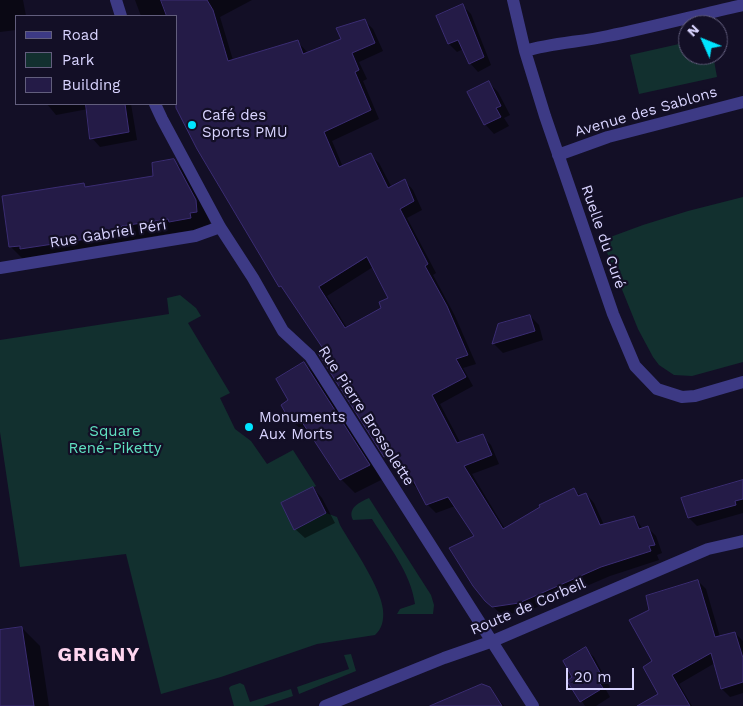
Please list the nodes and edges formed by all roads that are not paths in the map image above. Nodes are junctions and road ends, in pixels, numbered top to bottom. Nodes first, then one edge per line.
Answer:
1 (116, 0) edge
2 (514, 0) edge
3 (743, 5) edge
4 (122, 15) edge
5 (525, 52) junction
6 (743, 102) edge
7 (155, 105) edge
8 (558, 155) junction
9 (220, 227) junction
10 (0, 268) edge
11 (743, 382) edge
12 (743, 541) edge
13 (493, 641) junction
14 (325, 706) edge
15 (533, 706) edge

1 - 4 street
2 - 5 street, Ruelle du Curé
3 - 5 street
5 - 8 street, Ruelle du Curé
6 - 8 street, Avenue des Sablons
7 - 9 street, Rue Pierre Brossolette
8 - 11 street, Ruelle du Curé
9 - 10 street, Rue Gabriel Péri
9 - 13 street, Rue Pierre Brossolette
12 - 13 street, Route de Corbeil
13 - 14 street, Route de Corbeil
13 - 15 street, Rue Pierre Brossolette

